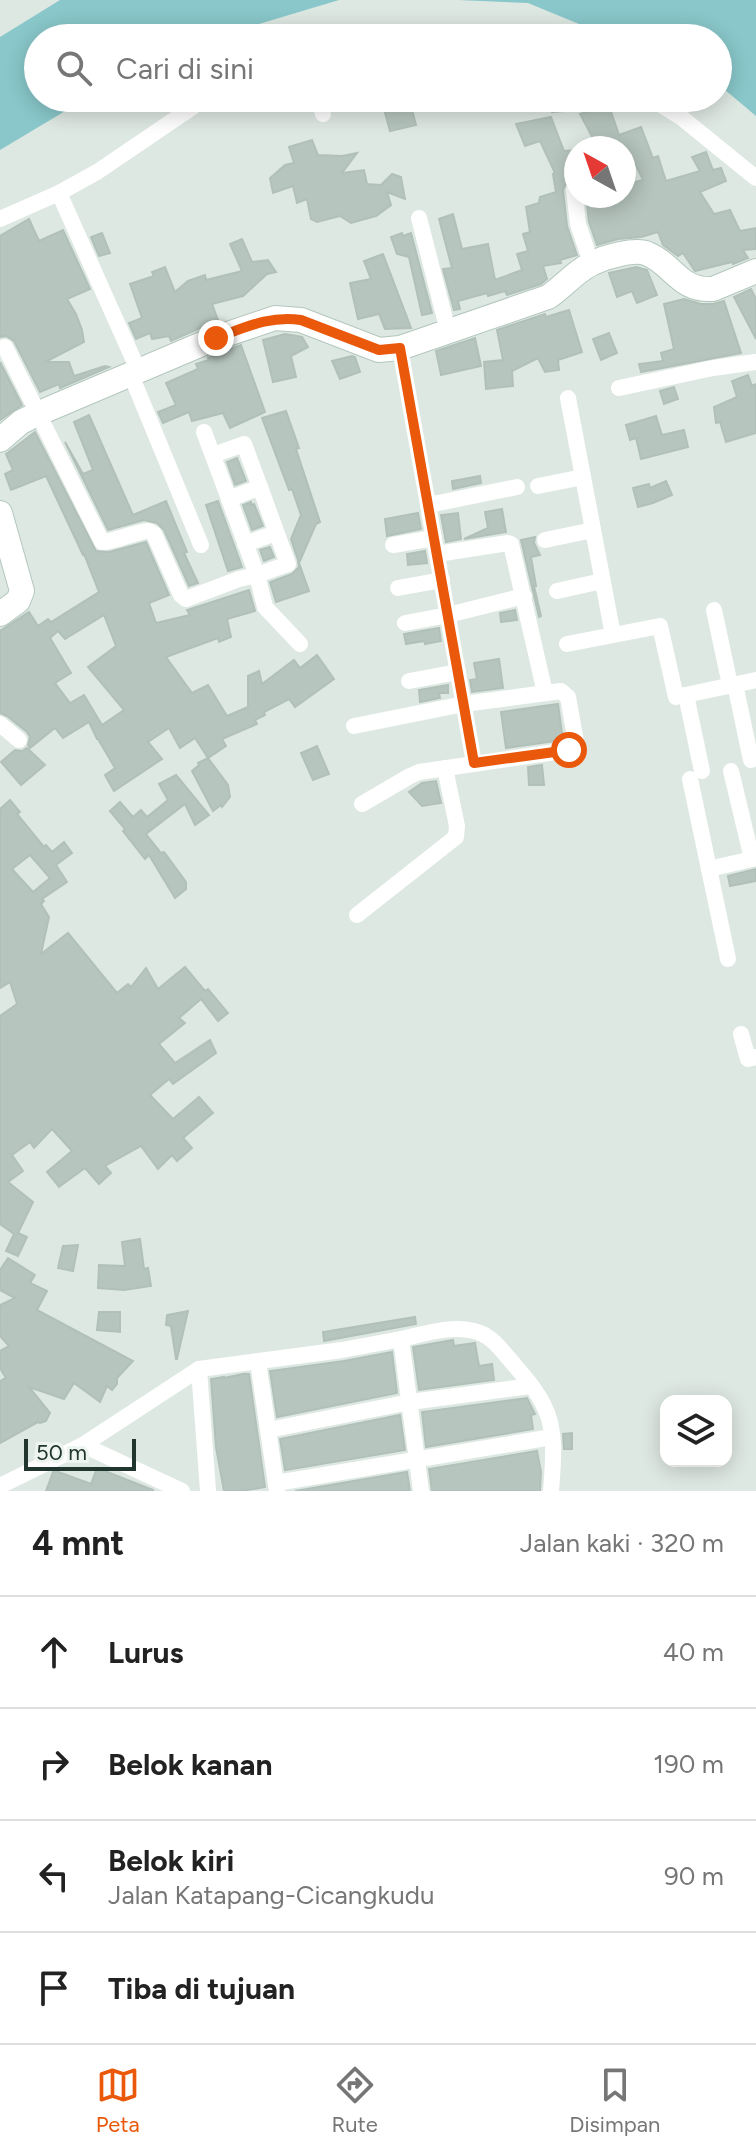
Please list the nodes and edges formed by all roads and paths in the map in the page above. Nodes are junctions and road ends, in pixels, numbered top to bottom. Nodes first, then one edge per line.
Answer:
1 (186, 112) edge
2 (672, 112) edge
3 (756, 178) edge
4 (59, 193) junction
5 (576, 208) edge
6 (419, 218) dead end
7 (0, 219) edge
8 (591, 263) junction
9 (756, 271) edge
10 (448, 331) junction
11 (5, 347) dead end
12 (400, 348) junction
13 (756, 362) edge
14 (135, 374) junction
15 (619, 388) dead end
16 (568, 398) dead end
17 (37, 414) junction
18 (204, 432) dead end
19 (0, 440) edge
20 (213, 455) junction
21 (583, 477) junction
22 (538, 486) dead end
23 (260, 487) junction
24 (517, 487) dead end
25 (229, 499) junction
26 (428, 505) junction
27 (0, 513) edge
28 (593, 530) junction
29 (276, 533) junction
30 (545, 540) dead end
31 (245, 544) junction
32 (201, 545) dead end
33 (393, 545) dead end
34 (436, 546) junction
35 (257, 575) junction
36 (442, 580) junction
37 (602, 581) junction
38 (398, 588) dead end
39 (557, 591) dead end
40 (524, 596) junction
41 (714, 610) dead end
42 (0, 614) edge
43 (448, 615) junction
44 (405, 623) dead end
45 (613, 635) junction
46 (300, 644) dead end
47 (567, 644) dead end
48 (458, 672) junction
49 (756, 680) edge
50 (409, 681) dead end
51 (733, 685) junction
52 (545, 693) junction
53 (686, 695) junction
54 (464, 704) junction
55 (0, 724) edge
56 (354, 726) dead end
57 (19, 740) dead end
58 (751, 760) dead end
59 (474, 763) junction
60 (445, 768) junction
61 (731, 771) dead end
62 (362, 804) dead end
63 (755, 863) edge
64 (709, 869) junction
65 (357, 915) dead end
66 (728, 959) dead end
67 (741, 1034) dead end
68 (756, 1057) edge
69 (401, 1339) junction
70 (258, 1362) junction
71 (199, 1369) junction
72 (531, 1386) junction
73 (410, 1402) junction
74 (268, 1430) junction
75 (552, 1437) junction
76 (83, 1445) junction
77 (416, 1459) junction
78 (0, 1486) edge
79 (276, 1487) edge
80 (182, 1491) edge
81 (208, 1491) edge
82 (421, 1491) edge
83 (551, 1491) edge

1 - 4 street
2 - 3 street
4 - 7 street
4 - 14 street
5 - 8 street
6 - 10 street
8 - 9 street
8 - 10 street
10 - 12 street
11 - 17 street
12 - 14 street
12 - 26 street
13 - 15 street
14 - 17 street
14 - 32 street
16 - 21 street
17 - 19 street
17 - 35 street
18 - 20 street
20 - 23 street
20 - 25 street
21 - 22 street
21 - 28 street
23 - 25 street
23 - 29 street
24 - 26 street
25 - 31 street
26 - 34 street
27 - 42 street
28 - 30 street
28 - 37 street
29 - 31 street
29 - 35 street
31 - 35 street
33 - 34 street
34 - 36 street
34 - 40 street
35 - 46 street
36 - 38 street
36 - 43 street
37 - 39 street
37 - 45 street
40 - 43 street
40 - 52 street
41 - 51 street
43 - 44 street
43 - 48 street
45 - 47 street
45 - 53 street
48 - 50 street
48 - 54 street
49 - 51 street
51 - 53 street
51 - 58 street
52 - 54 street
52 - 59 street
53 - 64 street
54 - 56 street
54 - 59 street
55 - 57 street
59 - 60 street
60 - 62 street
60 - 65 street
61 - 63 street
63 - 64 street
64 - 66 street
67 - 68 street
69 - 70 street
69 - 72 street
69 - 73 street
70 - 71 street
70 - 74 street
71 - 76 street
71 - 81 street
72 - 73 street
72 - 75 street
73 - 74 street
73 - 77 street
74 - 79 street
75 - 77 street
75 - 83 street
76 - 78 street
76 - 80 street
77 - 79 street
77 - 82 street

